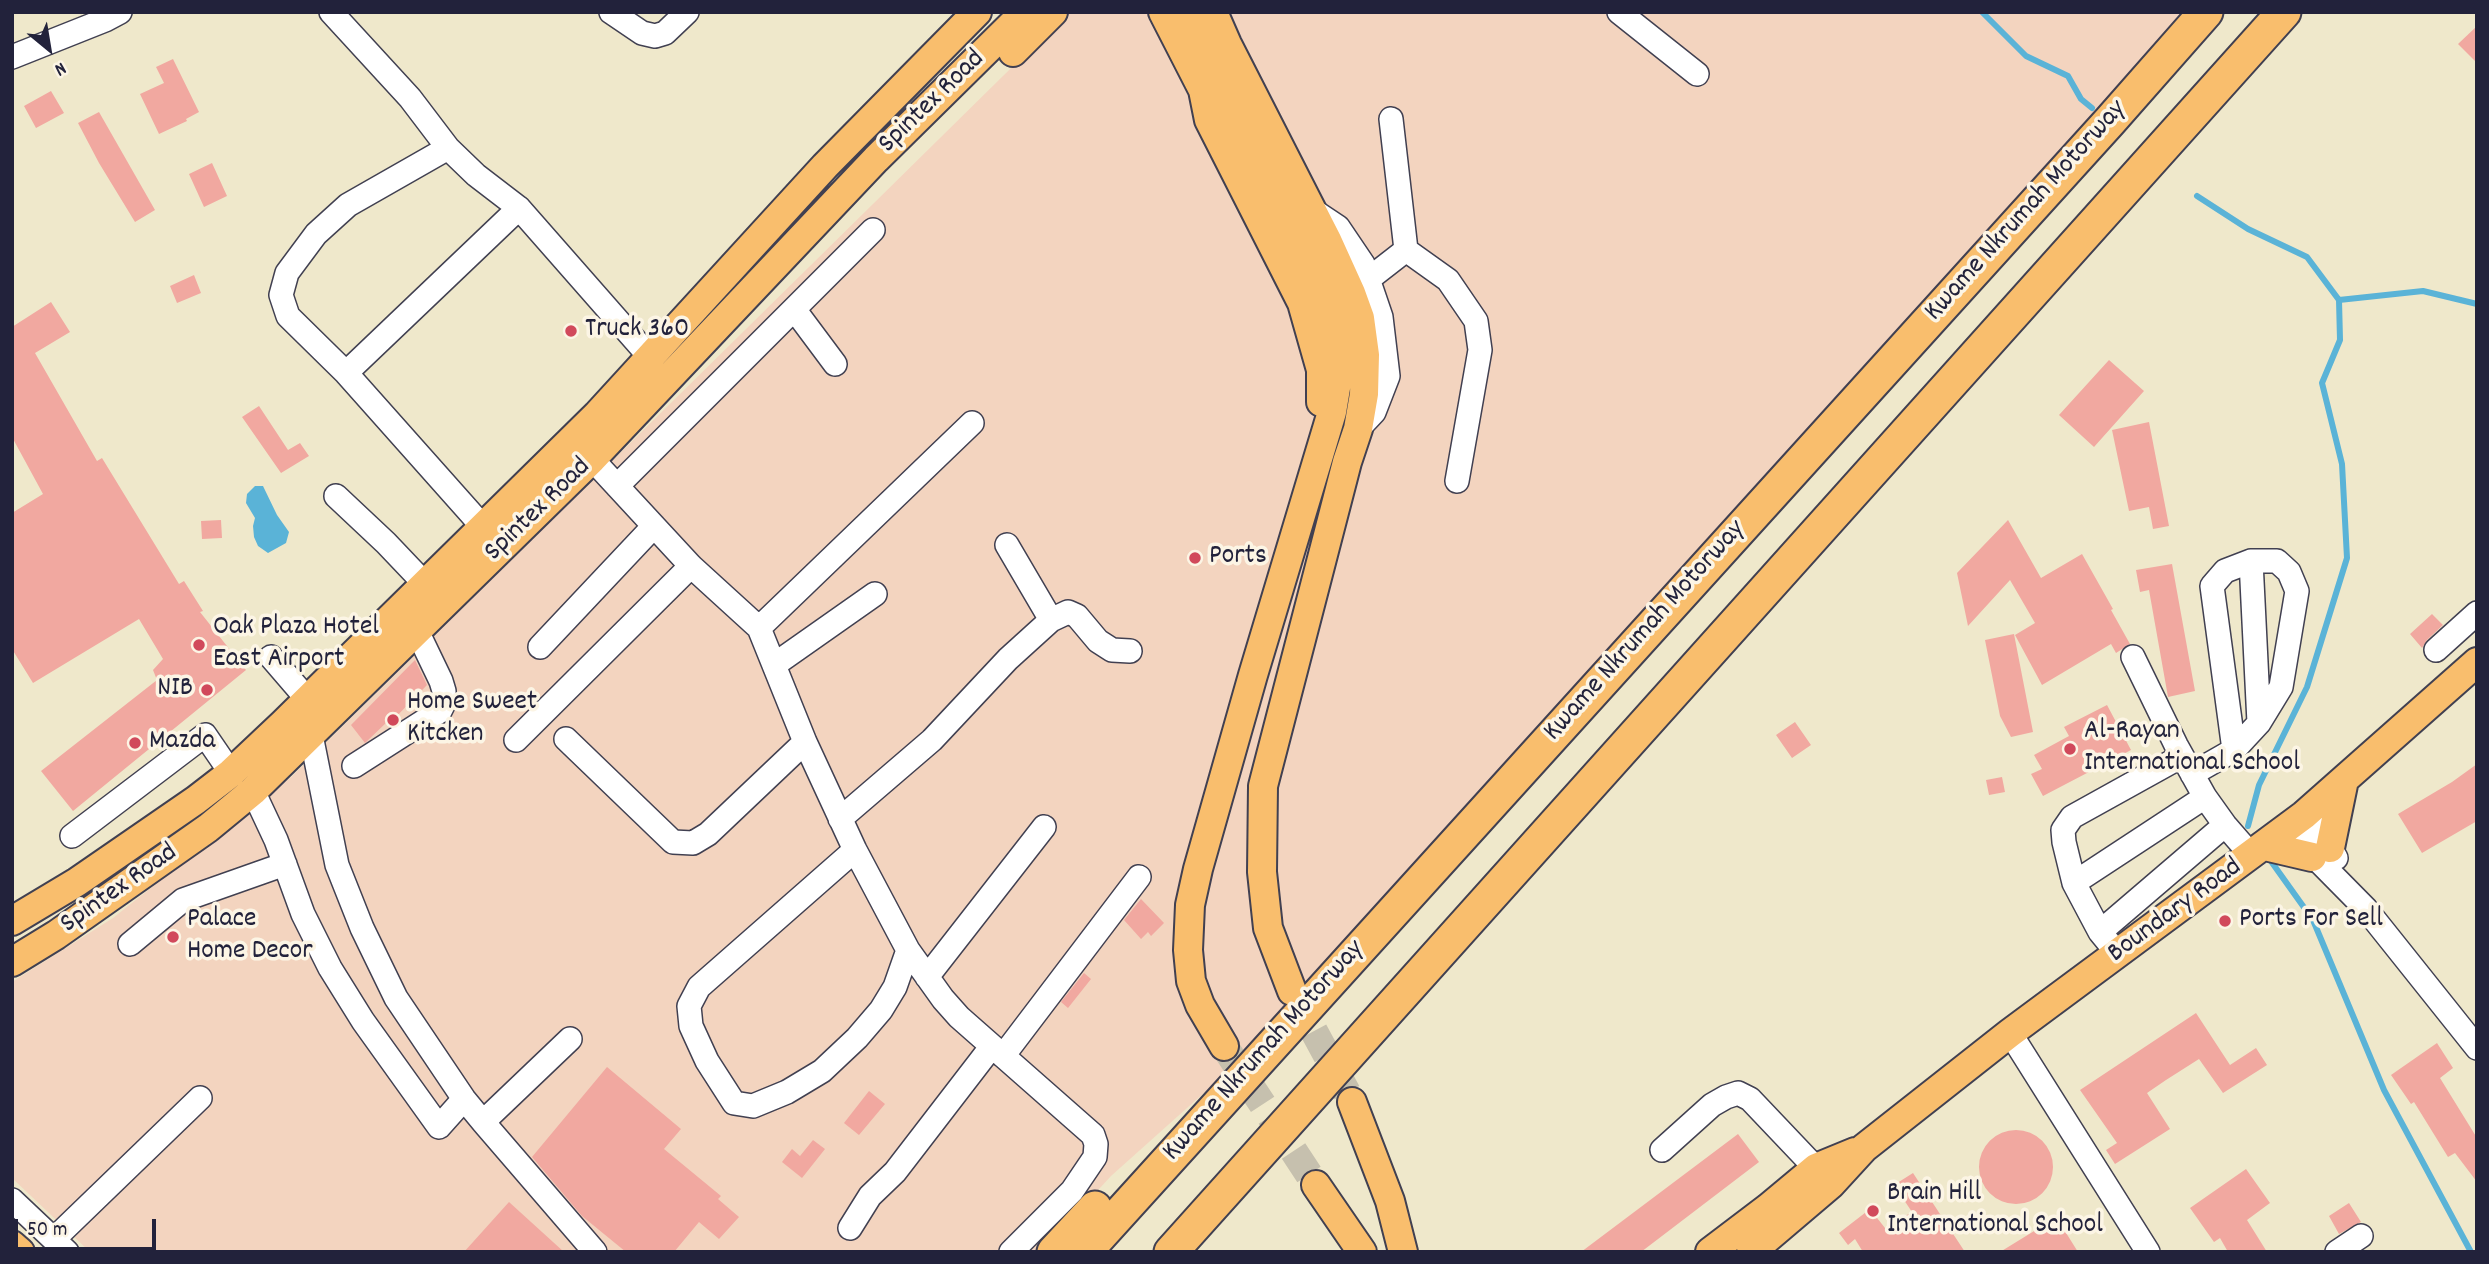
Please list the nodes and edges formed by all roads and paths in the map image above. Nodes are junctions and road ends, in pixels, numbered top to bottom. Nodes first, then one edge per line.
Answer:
1 (120, 12) edge
2 (331, 12) edge
3 (611, 12) edge
4 (687, 12) edge
5 (977, 12) edge
6 (1025, 12) edge
7 (1053, 12) edge
8 (1142, 12) edge
9 (1163, 12) edge
10 (1188, 12) edge
11 (1213, 12) edge
12 (1619, 12) edge
13 (2206, 12) edge
14 (2284, 12) edge
15 (12, 57) edge
16 (1697, 74) dead end
17 (1391, 119) dead end
18 (1209, 120) junction
19 (448, 148) junction
20 (519, 208) junction
21 (1311, 209) junction
22 (873, 230) dead end
23 (1406, 250) junction
24 (1370, 278) junction
25 (758, 284) junction
26 (794, 309) junction
27 (649, 356) junction
28 (835, 364) dead end
29 (346, 373) junction
30 (972, 423) dead end
31 (1358, 429) junction
32 (1320, 446) junction
33 (592, 459) junction
34 (1457, 481) dead end
35 (617, 486) junction
36 (336, 496) dead end
37 (654, 526) junction
38 (483, 527) junction
39 (1007, 545) dead end
40 (2251, 561) junction
41 (1321, 562) junction
42 (691, 566) junction
43 (425, 584) junction
44 (1278, 590) junction
45 (875, 594) dead end
46 (2477, 613) edge
47 (1051, 620) junction
48 (759, 628) junction
49 (417, 631) junction
50 (540, 647) dead end
51 (2436, 650) dead end
52 (1130, 651) dead end
53 (271, 657) dead end
54 (2133, 657) dead end
55 (2477, 662) edge
56 (774, 665) junction
57 (308, 700) junction
58 (2259, 723) junction
59 (311, 734) junction
60 (566, 739) dead end
61 (516, 740) dead end
62 (805, 742) junction
63 (2235, 750) junction
64 (2187, 765) junction
65 (354, 766) dead end
66 (231, 773) junction
67 (2344, 780) junction
68 (253, 791) junction
69 (2205, 797) junction
70 (840, 819) junction
71 (2225, 825) junction
72 (1044, 827) dead end
73 (72, 836) dead end
74 (2277, 836) junction
75 (855, 850) junction
76 (2321, 853) junction
77 (285, 864) junction
78 (1139, 877) dead end
79 (2074, 883) junction
80 (12, 921) edge
81 (2099, 932) junction
82 (130, 944) dead end
83 (908, 950) junction
84 (2118, 954) junction
85 (12, 962) edge
86 (927, 977) junction
87 (1292, 991) tunnel mouth
88 (2010, 1033) junction
89 (570, 1039) dead end
90 (1224, 1046) tunnel mouth
91 (2477, 1048) edge
92 (998, 1051) junction
93 (1224, 1097) junction
94 (200, 1098) dead end
95 (464, 1099) junction
96 (1352, 1102) tunnel mouth
97 (483, 1122) junction
98 (1662, 1150) dead end
99 (1823, 1176) junction
100 (1316, 1185) tunnel mouth
101 (12, 1200) edge
102 (1335, 1214) junction
103 (850, 1228) dead end
104 (2361, 1236) dead end
105 (12, 1245) edge
106 (60, 1245) edge
107 (20, 1252) edge
108 (595, 1252) edge
109 (1012, 1252) edge
110 (1054, 1252) edge
111 (1085, 1252) edge
112 (1171, 1252) edge
113 (1342, 1252) edge
114 (1362, 1252) edge
115 (1403, 1252) edge
116 (1710, 1252) edge
117 (1751, 1252) edge
118 (2148, 1252) edge
119 (2337, 1252) edge

1 - 15 street
2 - 19 street
3 - 4 street
5 - 27 main road, Spintex Road
6 - 25 main road, Spintex Road
7 - 25 main road
8 - 18 main road
9 - 18 main road
10 - 32 main road
11 - 21 main road
12 - 16 street
13 - 93 highway, Kwame Nkrumah Motorway
14 - 112 highway, Kwame Nkrumah Motorway
17 - 23 street
18 - 32 main road
19 - 20 street
19 - 29 street
20 - 27 street
20 - 29 street
21 - 24 street
21 - 31 main road
22 - 26 street
23 - 24 street
23 - 34 street
24 - 31 street
25 - 33 main road, Spintex Road
26 - 28 street
26 - 35 street
27 - 38 main road, Spintex Road
29 - 38 street
30 - 48 street
31 - 41 main road
32 - 44 main road
33 - 35 street
33 - 49 main road, Spintex Road
35 - 37 street
36 - 43 street
37 - 42 street
37 - 50 street
38 - 43 main road, Spintex Road
39 - 47 street
40 - 58 street
40 - 58 street
40 - 63 street
41 - 44 main road
41 - 87 main road
42 - 48 street
42 - 61 street
43 - 57 main road, Spintex Road
44 - 90 main road
45 - 56 street
46 - 51 street
47 - 52 street
47 - 70 street
48 - 56 street
49 - 59 main road, Spintex Road
49 - 65 street
53 - 57 street
54 - 64 street
55 - 67 main road, Boundary Road
56 - 62 street
57 - 66 main road, Spintex Road
58 - 63 street
59 - 68 main road, Spintex Road
59 - 95 street
60 - 62 street
62 - 70 street
63 - 64 street
64 - 69 street
64 - 79 street
66 - 73 street
66 - 80 main road, Spintex Road
67 - 74 main road, Boundary Road
67 - 76 main road
68 - 77 street
68 - 85 main road, Spintex Road
69 - 71 street
69 - 79 street
70 - 75 street
71 - 74 street
71 - 81 street
72 - 86 street
74 - 76 main road
74 - 76 street
74 - 84 main road, Boundary Road
75 - 83 street
75 - 83 street
76 - 91 street
77 - 82 street
77 - 95 street
78 - 92 street
79 - 81 street
81 - 84 street
83 - 86 street
84 - 88 main road, Boundary Road
86 - 92 street
88 - 99 main road, Boundary Road
88 - 118 street
89 - 97 street
92 - 103 street
92 - 109 street
93 - 110 highway
93 - 111 highway, Kwame Nkrumah Motorway
94 - 106 street
95 - 97 street
96 - 115 main road
97 - 108 street
98 - 99 street
99 - 116 main road, Boundary Road
99 - 117 main road, Boundary Road
100 - 102 main road
101 - 106 street
102 - 113 main road
102 - 114 main road
104 - 119 street
105 - 107 main road

